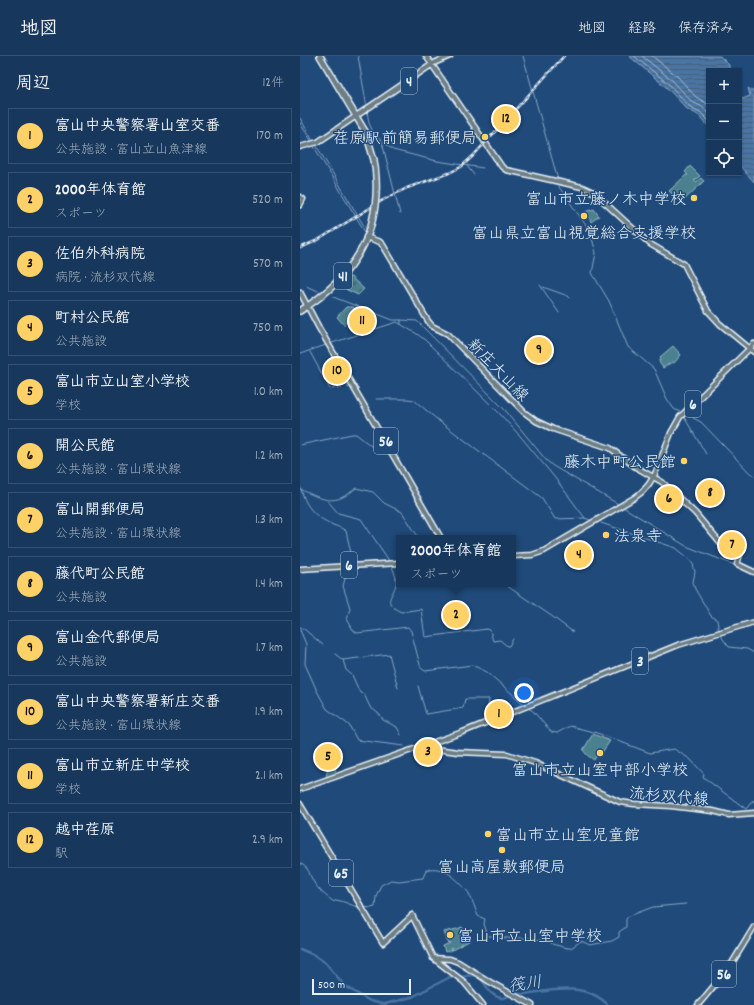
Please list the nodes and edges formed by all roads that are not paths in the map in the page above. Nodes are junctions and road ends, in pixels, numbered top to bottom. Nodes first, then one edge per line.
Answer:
1 (320, 56) edge
2 (426, 56) edge
3 (450, 56) edge
4 (432, 65) junction
5 (355, 116) junction
6 (300, 146) edge
7 (300, 197) edge
8 (300, 205) edge
9 (367, 238) junction
10 (300, 293) edge
11 (307, 306) junction
12 (300, 310) edge
13 (754, 343) edge
14 (750, 347) junction
15 (754, 352) edge
16 (653, 477) junction
17 (438, 535) edge
18 (516, 556) edge
19 (396, 563) edge
20 (300, 569) edge
21 (754, 572) edge
22 (754, 622) edge
23 (426, 745) junction
24 (300, 789) edge
25 (300, 804) edge
26 (754, 813) edge
27 (754, 926) edge
28 (433, 958) junction
29 (483, 1005) edge
30 (532, 1005) edge
31 (698, 1005) edge

1 - 5 highway, 41
2 - 4 main road
3 - 4 main road, 4
4 - 5 main road, 4
4 - 14 main road
5 - 6 main road
5 - 9 highway, 41, bridge
7 - 8 main road
9 - 11 highway, 41
9 - 16 main road, 新庄大山線
10 - 11 main road, 56
11 - 12 highway, 41
11 - 17 main road, 56
13 - 14 main road, 6
14 - 15 main road
14 - 16 main road, 6
16 - 18 main road, 6
16 - 21 main road, 新庄大山線
19 - 20 main road, 6
22 - 23 main road, 3
23 - 24 main road, 3
23 - 26 main road, 流杉双代線
25 - 28 main road, 65
27 - 31 main road, 56
28 - 29 main road, 65
28 - 30 main road

